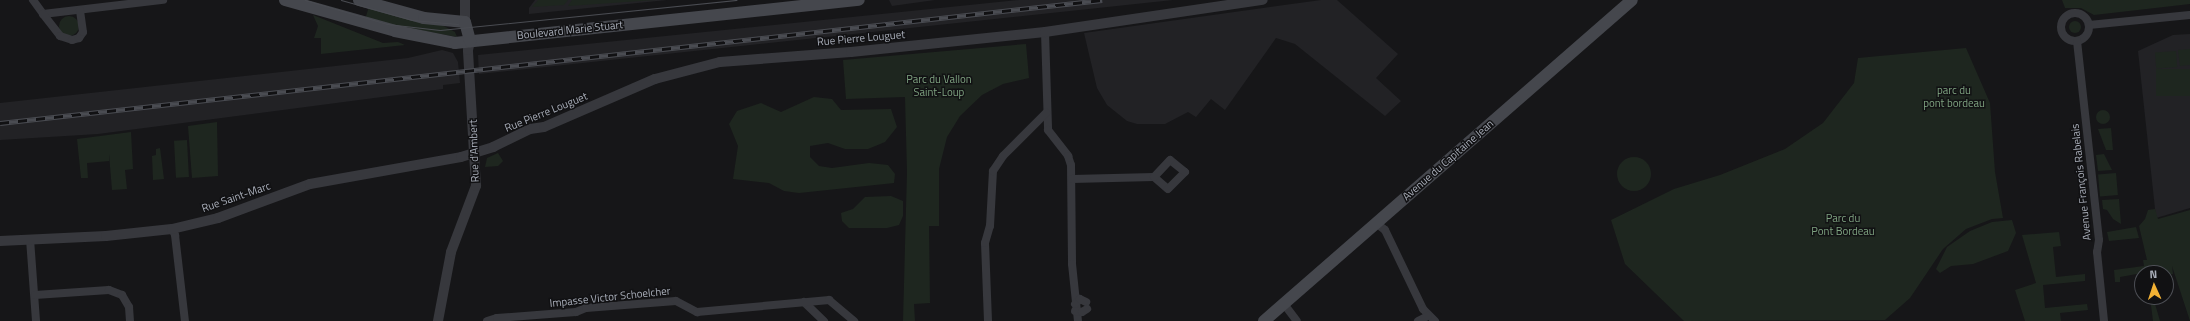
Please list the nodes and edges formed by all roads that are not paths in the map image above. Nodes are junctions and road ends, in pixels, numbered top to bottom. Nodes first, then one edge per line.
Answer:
1 (33, 0) edge
2 (163, 0) edge
3 (285, 0) edge
4 (359, 0) edge
5 (465, 0) edge
6 (859, 0) edge
7 (1263, 0) edge
8 (1632, 0) edge
9 (1639, 0) edge
10 (80, 10) junction
11 (43, 14) junction
12 (2190, 15) edge
13 (464, 22) junction
14 (2089, 25) junction
15 (1045, 32) junction
16 (470, 41) junction
17 (2078, 41) junction
18 (1046, 113) junction
19 (475, 151) junction
20 (1154, 177) dead end
21 (1072, 179) junction
22 (1378, 225) junction
23 (172, 229) junction
24 (30, 239) junction
25 (0, 241) edge
26 (35, 295) junction
27 (804, 302) junction
28 (1086, 305) dead end
29 (1286, 306) junction
30 (1075, 307) junction
31 (1432, 318) edge
32 (36, 321) edge
33 (130, 321) edge
34 (185, 321) edge
35 (438, 321) edge
36 (486, 321) edge
37 (824, 321) edge
38 (854, 321) edge
39 (988, 321) edge
40 (1078, 321) edge
41 (1264, 321) edge
42 (1272, 321) edge
43 (1297, 321) edge
44 (1418, 321) edge
45 (2104, 321) edge

1 - 11 street
2 - 10 street
3 - 16 main road, Boulevard Marie Stuart
4 - 13 main road
5 - 13 street, Rue d'Ambert
6 - 16 main road, Boulevard Marie Stuart
7 - 15 street, Rue Pierre Louguet
8 - 22 main road, Avenue du Capitaine Jean
9 - 22 main road, Avenue du Capitaine Jean
10 - 11 street
10 - 11 street
12 - 14 street
13 - 16 main road, Rue d'Ambert
14 - 17 street
14 - 17 street
15 - 18 street
15 - 19 street, Rue Pierre Louguet
16 - 19 street, Rue d'Ambert
17 - 45 street, Avenue François Rabelais
18 - 21 street
18 - 39 street
19 - 23 street, Rue Saint-Marc
19 - 35 street, Rue d'Ambert
20 - 21 street
21 - 30 street
22 - 29 main road, Avenue du Capitaine Jean
22 - 31 street
23 - 24 street, Rue Saint-Marc
23 - 34 street
24 - 25 street, Rue Saint-Marc
24 - 26 street
26 - 32 street
26 - 33 street
27 - 36 street, Impasse Victor Schoelcher
27 - 37 street
27 - 38 street, Impasse Victor Schoelcher
28 - 30 street
29 - 41 main road, Avenue du Capitaine Jean
29 - 42 main road, Avenue du Capitaine Jean
29 - 43 street
30 - 40 street
31 - 44 street

